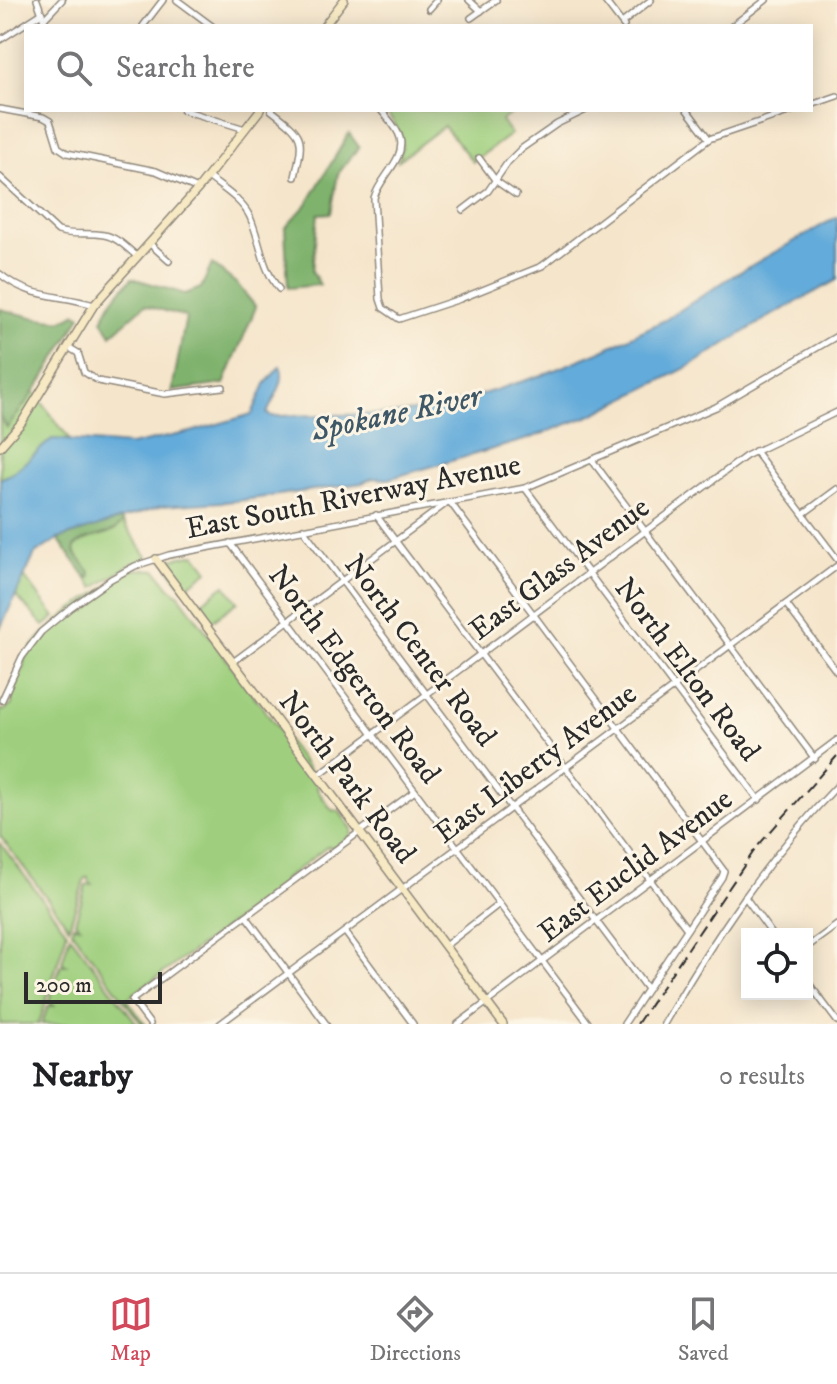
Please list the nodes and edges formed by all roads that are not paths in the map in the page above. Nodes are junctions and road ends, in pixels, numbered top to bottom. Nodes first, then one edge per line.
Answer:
1 (37, 0) edge
2 (62, 0) edge
3 (163, 0) edge
4 (177, 0) edge
5 (344, 0) edge
6 (437, 0) edge
7 (469, 0) edge
8 (496, 0) edge
9 (604, 0) edge
10 (651, 0) edge
11 (766, 0) edge
12 (429, 9) dead end
13 (481, 11) junction
14 (471, 18) dead end
15 (44, 19) edge
16 (741, 19) junction
17 (145, 24) edge
18 (209, 24) edge
19 (326, 24) edge
20 (623, 24) edge
21 (735, 24) edge
22 (745, 24) edge
23 (24, 29) edge
24 (0, 40) edge
25 (837, 96) edge
26 (813, 104) edge
27 (0, 109) edge
28 (190, 112) edge
29 (258, 112) edge
30 (274, 112) edge
31 (382, 112) edge
32 (582, 112) edge
33 (689, 112) edge
34 (788, 112) edge
35 (245, 129) junction
36 (709, 139) junction
37 (479, 158) dead end
38 (0, 177) edge
39 (208, 177) junction
40 (295, 177) dead end
41 (496, 181) junction
42 (198, 189) junction
43 (516, 195) dead end
44 (463, 210) dead end
45 (150, 244) junction
46 (138, 257) junction
47 (169, 261) dead end
48 (0, 274) edge
49 (279, 289) dead end
50 (94, 305) junction
51 (837, 336) edge
52 (68, 347) junction
53 (223, 387) dead end
54 (837, 412) edge
55 (0, 447) edge
56 (755, 451) junction
57 (592, 460) junction
58 (525, 488) junction
59 (837, 489) edge
60 (448, 502) junction
61 (803, 514) junction
62 (376, 515) junction
63 (303, 529) junction
64 (644, 532) junction
65 (395, 541) junction
66 (230, 543) junction
67 (156, 559) junction
68 (837, 559) edge
69 (837, 566) edge
70 (588, 573) junction
71 (342, 581) junction
72 (786, 604) junction
73 (533, 614) junction
74 (288, 621) junction
75 (730, 645) junction
76 (480, 654) junction
77 (233, 662) junction
78 (837, 672) edge
79 (674, 686) junction
80 (426, 694) junction
81 (2, 700) dead end
82 (618, 728) junction
83 (372, 734) junction
84 (837, 740) edge
85 (815, 759) junction
86 (564, 768) junction
87 (317, 776) junction
88 (836, 788) edge
89 (415, 791) junction
90 (759, 800) junction
91 (511, 808) junction
92 (360, 832) junction
93 (703, 841) junction
94 (457, 848) junction
95 (649, 881) junction
96 (402, 889) junction
97 (745, 897) junction
98 (499, 904) junction
99 (246, 916) junction
100 (595, 922) junction
101 (837, 925) edge
102 (768, 928) edge
103 (687, 929) junction
104 (345, 932) junction
105 (813, 943) edge
106 (445, 946) junction
107 (542, 961) junction
108 (289, 973) junction
109 (813, 988) edge
110 (647, 989) junction
111 (487, 1002) junction
112 (232, 1015) junction
113 (836, 1017) edge
114 (668, 1022) edge
115 (150, 1024) edge
116 (220, 1024) edge
117 (239, 1024) edge
118 (326, 1024) edge
119 (413, 1024) edge
120 (458, 1024) edge
121 (503, 1024) edge
122 (589, 1024) edge
123 (624, 1024) edge

1 - 15 street
2 - 15 street
3 - 17 street
4 - 18 street
5 - 19 street
6 - 12 street
7 - 13 street
8 - 13 street
9 - 20 street
10 - 20 street
11 - 16 street
13 - 14 street
16 - 21 street
16 - 22 street
23 - 24 street
25 - 26 street
27 - 42 street
28 - 35 street
29 - 35 street
30 - 40 street
31 - 36 street
32 - 41 street
33 - 36 street
34 - 36 street
35 - 39 street
37 - 41 street
38 - 46 street
39 - 42 street
39 - 49 street
41 - 43 street
41 - 44 street
42 - 45 street
45 - 46 street
45 - 47 street
46 - 50 street
48 - 50 street
50 - 52 street
51 - 57 street, East South Riverway Avenue
52 - 53 street
52 - 55 street
54 - 56 street, East Glass Avenue
56 - 61 street
56 - 64 street, East Glass Avenue
57 - 58 street, East South Riverway Avenue
57 - 64 street
58 - 60 street, East South Riverway Avenue
58 - 70 street, North Elton Road
59 - 61 street
60 - 62 street, East South Riverway Avenue
60 - 65 street
60 - 73 street
61 - 68 street
62 - 63 street, East South Riverway Avenue
62 - 65 street
63 - 66 street, East South Riverway Avenue
63 - 71 street, North Center Road
64 - 70 street, East Glass Avenue
64 - 75 street
65 - 71 street
65 - 76 street
66 - 67 street, East South Riverway Avenue
66 - 74 street, North Edgerton Road
67 - 77 street, North Park Road
67 - 81 street, East South Riverway Avenue
69 - 72 street, East Liberty Avenue
70 - 73 street, East Glass Avenue
70 - 79 street, North Elton Road
71 - 74 street
71 - 80 street, North Center Road
72 - 75 street, East Liberty Avenue
72 - 78 street
73 - 76 street, East Glass Avenue
73 - 82 street
74 - 77 street
74 - 83 street, North Edgerton Road
75 - 79 street, East Liberty Avenue
75 - 85 street
76 - 80 street, East Glass Avenue
76 - 86 street
77 - 87 street, North Park Road
79 - 82 street, East Liberty Avenue
79 - 90 street, North Elton Road
80 - 83 street, East Glass Avenue
80 - 91 street, North Center Road
82 - 86 street, East Liberty Avenue
82 - 93 street
83 - 87 street, East Glass Avenue
83 - 89 street, North Edgerton Road
84 - 85 street, East Euclid Avenue
85 - 90 street, East Euclid Avenue
86 - 91 street, East Liberty Avenue
86 - 95 street
87 - 92 street, North Park Road
88 - 97 street
89 - 92 street
89 - 94 street, North Edgerton Road
90 - 93 street, East Euclid Avenue
91 - 94 street, East Liberty Avenue
91 - 100 street, North Center Road
92 - 96 street, North Park Road
92 - 99 street
93 - 95 street, East Euclid Avenue
93 - 103 street
94 - 96 street, East Liberty Avenue
94 - 98 street, North Edgerton Road
95 - 100 street, East Euclid Avenue
95 - 103 street
96 - 104 street, East Liberty Avenue
96 - 106 street, North Park Road
97 - 102 street
97 - 114 street
98 - 106 street
98 - 107 street, North Edgerton Road
99 - 108 street
99 - 115 street
100 - 107 street, East Euclid Avenue
100 - 110 street, North Center Road
101 - 105 street
103 - 110 street
104 - 108 street, East Liberty Avenue
104 - 119 street
106 - 111 street, North Park Road
107 - 111 street, East Euclid Avenue
107 - 122 street, North Edgerton Road
108 - 112 street, East Liberty Avenue
108 - 118 street
109 - 113 street
110 - 123 street
111 - 120 street, East Euclid Avenue
111 - 121 street, North Park Road
112 - 116 street, East Liberty Avenue
112 - 117 street

